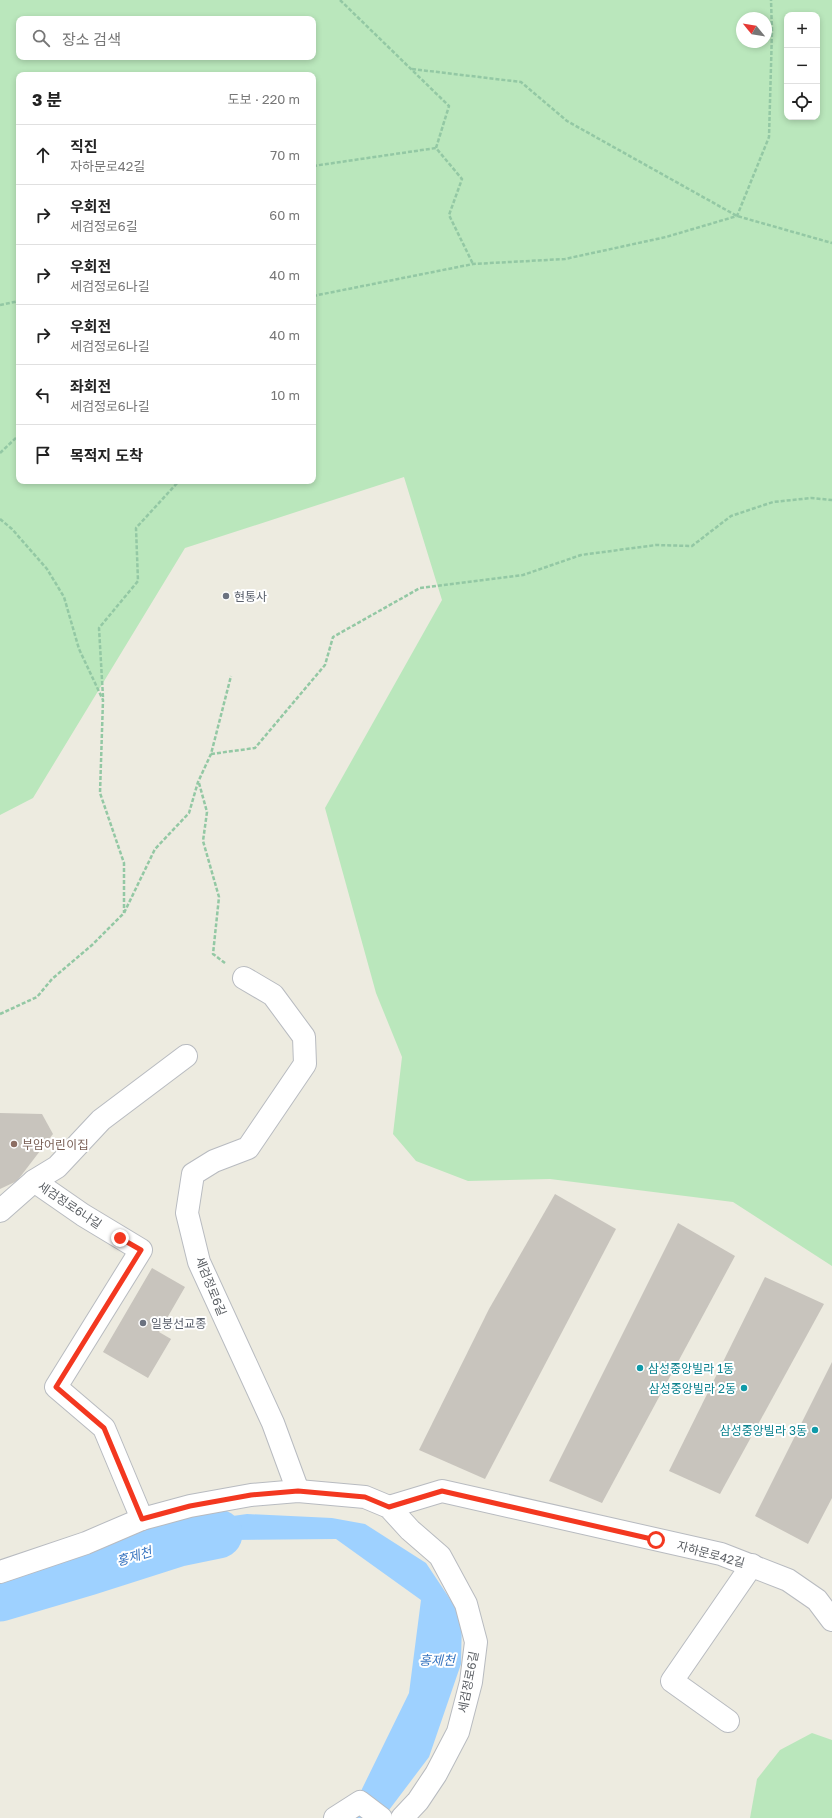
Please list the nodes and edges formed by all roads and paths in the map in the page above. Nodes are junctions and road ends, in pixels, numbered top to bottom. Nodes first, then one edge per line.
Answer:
1 (340, 0) edge
2 (771, 0) edge
3 (412, 69) junction
4 (436, 148) junction
5 (316, 166) edge
6 (737, 216) junction
7 (832, 243) edge
8 (473, 264) junction
9 (316, 295) edge
10 (16, 302) edge
11 (0, 305) edge
12 (16, 437) edge
13 (0, 453) edge
14 (176, 484) edge
15 (832, 500) edge
16 (0, 519) edge
17 (231, 676) dead end
18 (103, 700) junction
19 (211, 754) junction
20 (198, 782) junction
21 (124, 913) junction
22 (244, 978) joint
23 (0, 1014) edge
24 (186, 1056) dead end
25 (34, 1181) junction
26 (0, 1211) edge
27 (298, 1491) junction
28 (389, 1507) junction
29 (142, 1519) junction
30 (752, 1565) junction
31 (0, 1572) edge
32 (832, 1620) edge
33 (728, 1721) dead end
34 (335, 1818) edge
35 (381, 1818) edge
36 (402, 1818) edge

1 - 3 path
2 - 6 path
3 - 4 path
3 - 6 path
4 - 5 path
4 - 8 path
6 - 7 path
6 - 8 path
8 - 9 path
10 - 11 path
12 - 13 path
14 - 18 path
15 - 19 path
16 - 18 path
17 - 19 path
18 - 21 path
19 - 20 path
20 - 21 path
20 - 22 path
21 - 23 path
22 - 27 street, 세검정로6길
24 - 25 street, 세검정로6나길
25 - 26 street
25 - 29 street, 세검정로6나길
27 - 28 street, 세검정로6길
27 - 29 street, 세검정로6길
28 - 30 street, 자하문로42길
28 - 36 street, 세검정로6길
29 - 31 street, 세검정로6길
30 - 32 street, 자하문로42길
30 - 33 street, 자하문로42길
34 - 35 street

